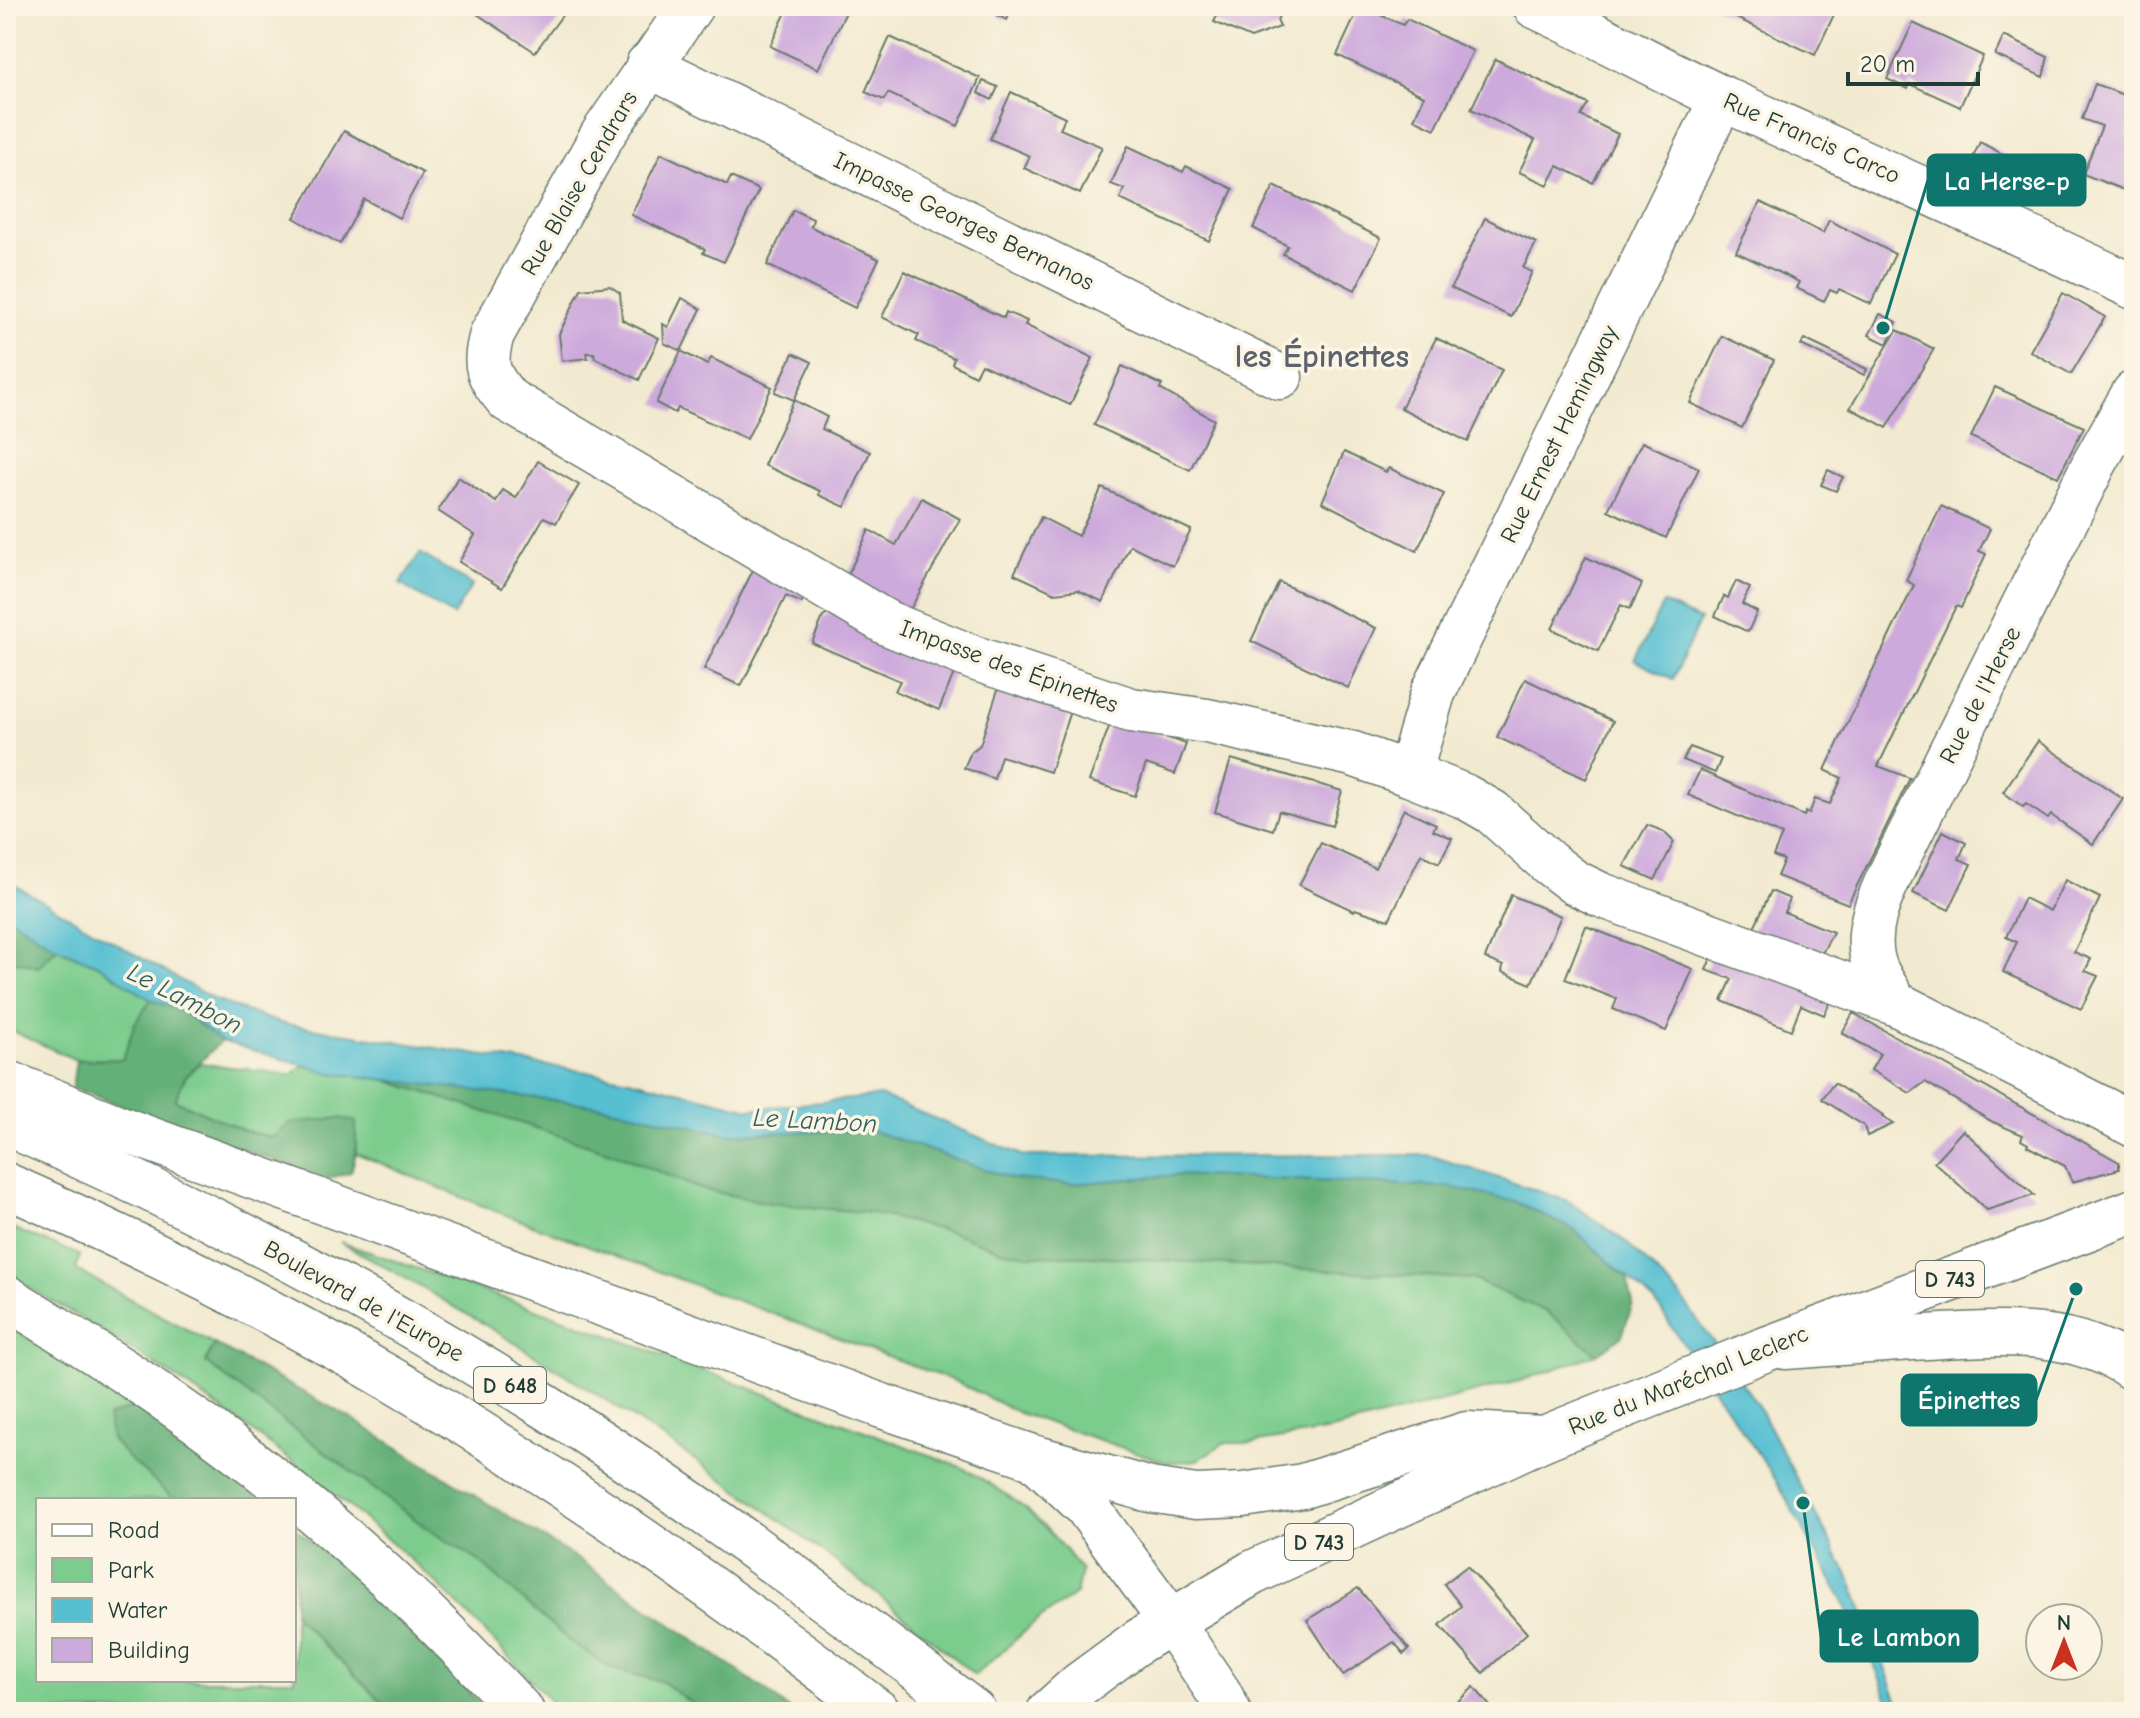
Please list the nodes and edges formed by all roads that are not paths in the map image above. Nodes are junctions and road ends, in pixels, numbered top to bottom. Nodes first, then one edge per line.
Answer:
1 (691, 6) edge
2 (1535, 6) edge
3 (648, 65) junction
4 (1722, 98) junction
5 (2134, 287) edge
6 (486, 369) joint
7 (1280, 377) dead end
8 (2134, 393) edge
9 (1409, 774) junction
10 (1895, 1003) junction
11 (6, 1082) edge
12 (6, 1123) edge
13 (2134, 1125) edge
14 (6, 1185) edge
15 (2134, 1211) edge
16 (6, 1297) edge
17 (1766, 1349) junction
18 (2134, 1369) edge
19 (1544, 1438) junction
20 (1036, 1458) junction
21 (294, 1498) edge
22 (296, 1500) edge
23 (1170, 1620) junction
24 (1064, 1699) edge
25 (522, 1712) edge
26 (878, 1712) edge
27 (974, 1712) edge
28 (1229, 1712) edge

1 - 3 main road, Rue Blaise Cendrars
2 - 4 main road, Rue Francis Carco
3 - 6 main road, Rue Blaise Cendrars
3 - 7 main road, Impasse Georges Bernanos
4 - 5 main road, Rue Francis Carco
4 - 9 main road, Rue Ernest Hemingway
6 - 9 main road, Impasse des Épinettes
8 - 10 main road, Rue de l'Herse
9 - 10 main road
10 - 13 main road
11 - 20 main road
12 - 27 main road, Boulevard de l'Europe / D 648
14 - 26 main road, D 648
15 - 17 main road, Rue du Maréchal Leclerc / D 743
16 - 21 main road
17 - 18 main road
17 - 19 main road, Rue du Maréchal Leclerc / D 743
19 - 20 main road
19 - 23 main road, Rue du Maréchal Leclerc / D 743
20 - 23 main road
22 - 25 main road
23 - 24 main road, Rue du Maréchal Leclerc
23 - 28 main road

